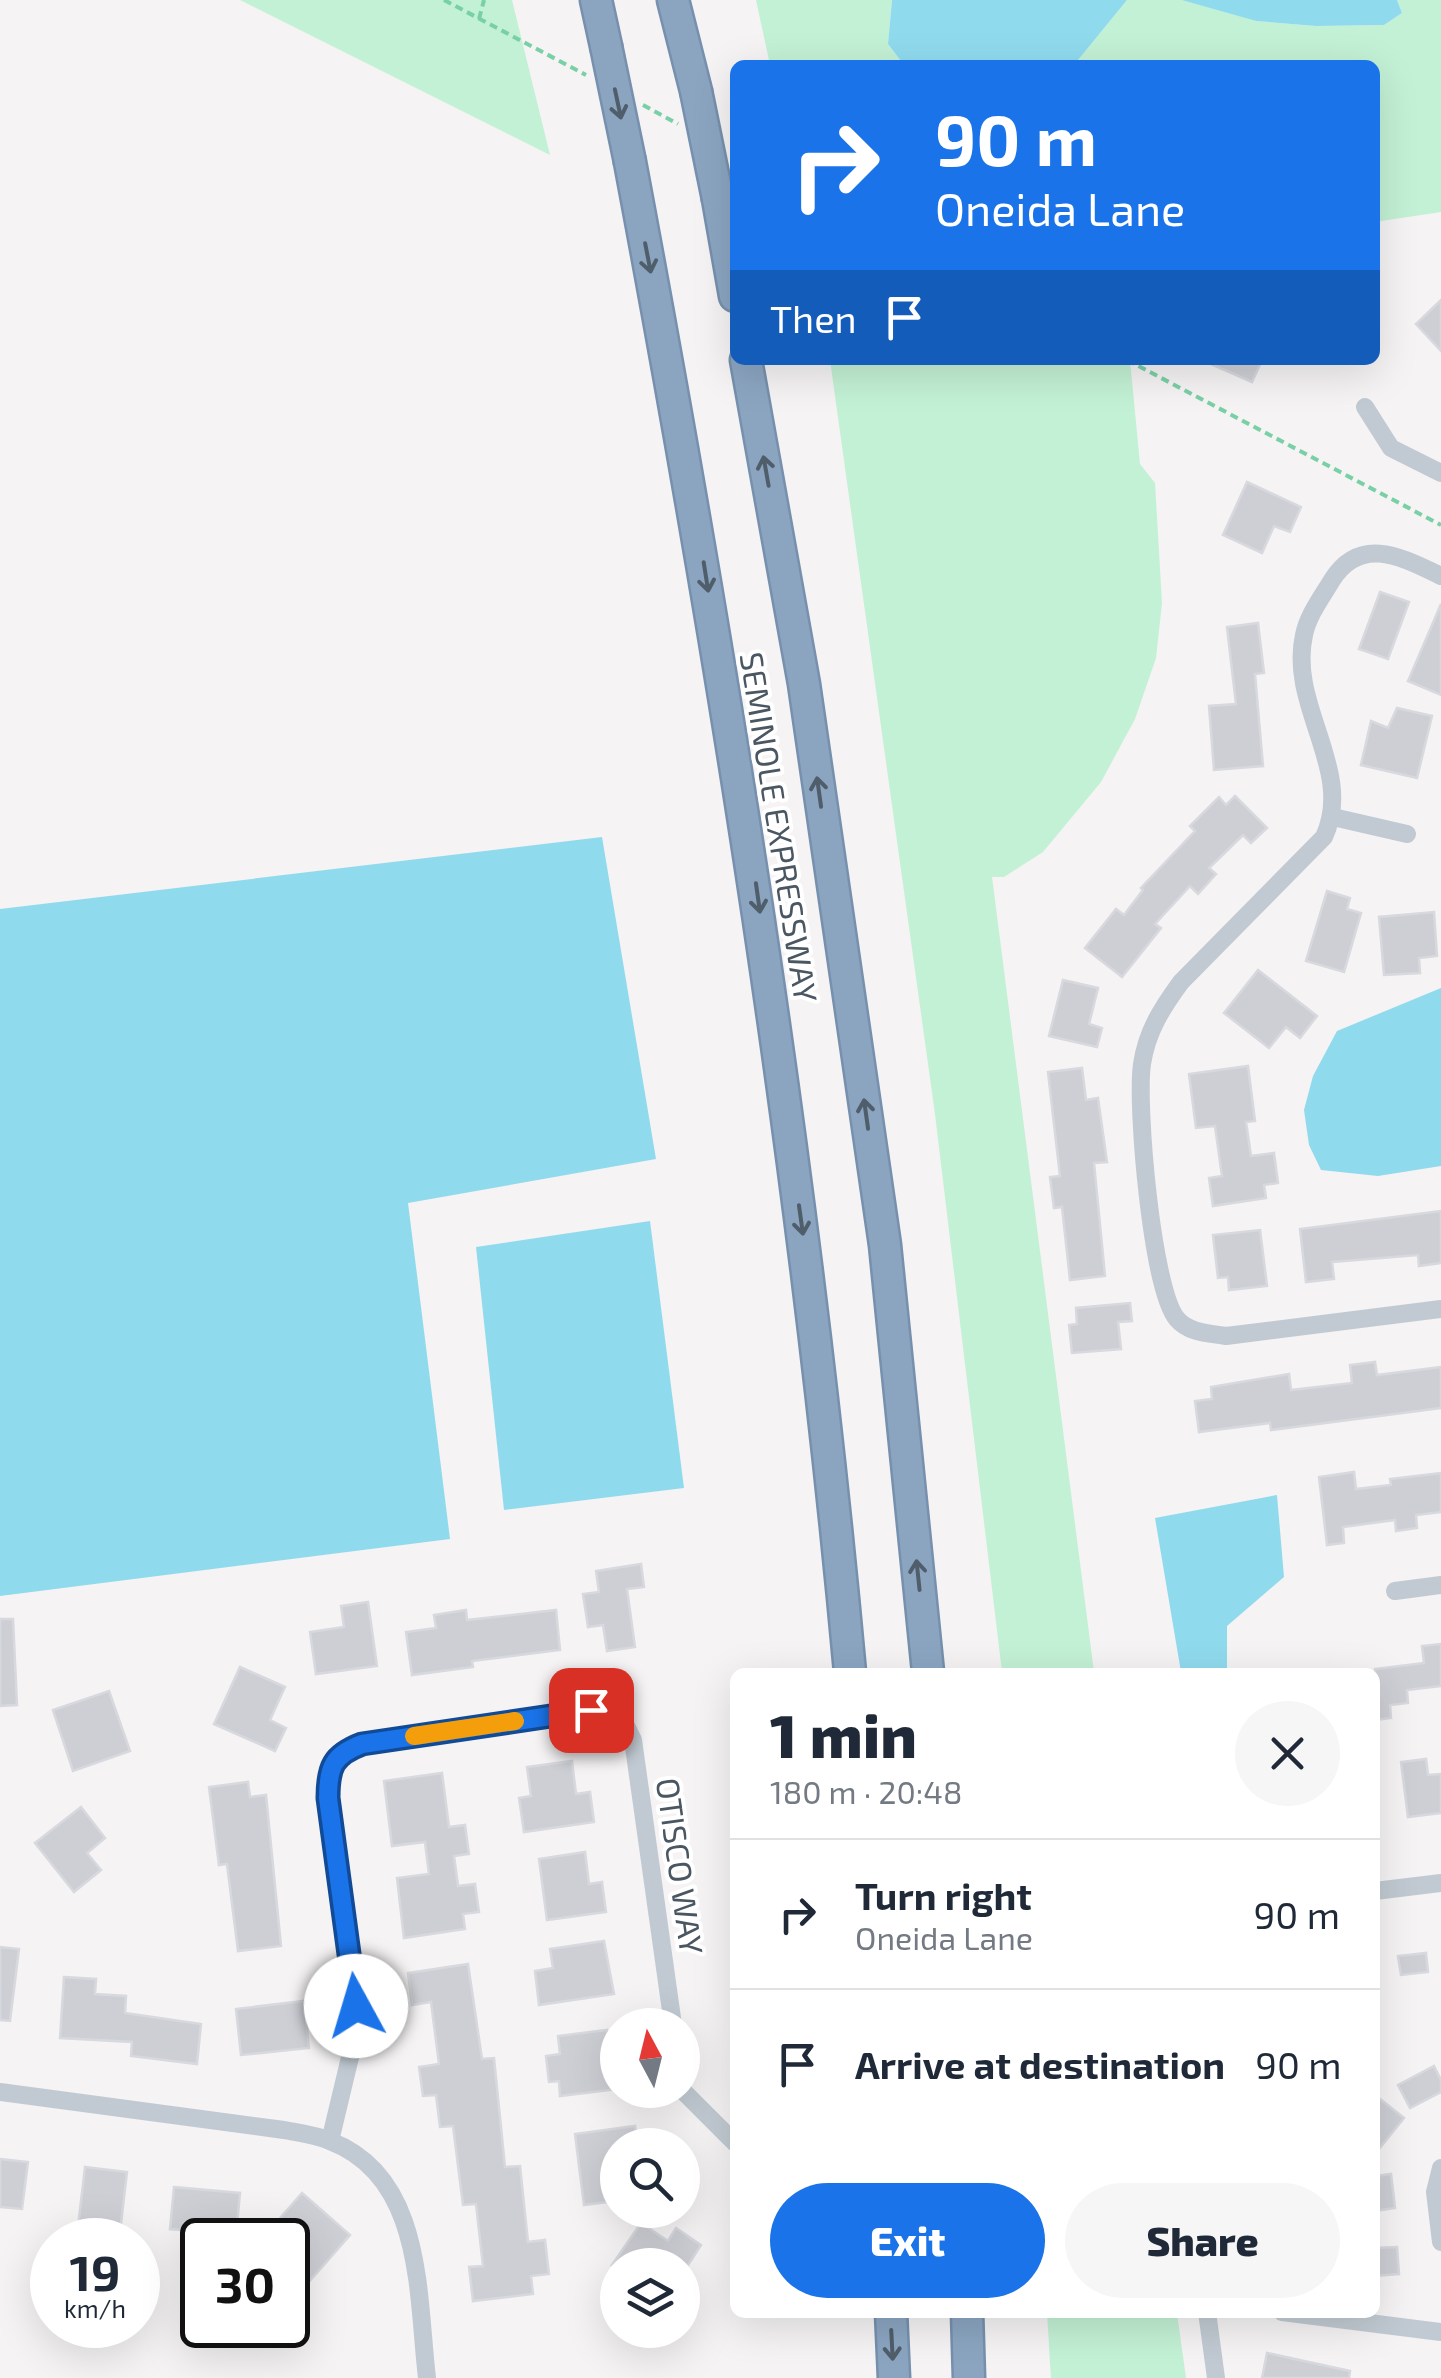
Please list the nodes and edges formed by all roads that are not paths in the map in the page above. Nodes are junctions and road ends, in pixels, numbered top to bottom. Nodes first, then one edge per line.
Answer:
1 (596, 0) edge
2 (674, 0) edge
3 (730, 268) edge
4 (747, 365) edge
5 (1365, 407) dead end
6 (1441, 473) edge
7 (1441, 576) edge
8 (1333, 817) junction
9 (1407, 834) dead end
10 (1441, 1309) edge
11 (1441, 1585) edge
12 (1395, 1591) dead end
13 (850, 1668) edge
14 (928, 1668) edge
15 (1441, 1883) edge
16 (1380, 1890) edge
17 (671, 2008) edge
18 (0, 2092) edge
19 (700, 2108) edge
20 (730, 2139) edge
21 (330, 2141) junction
22 (1441, 2168) edge
23 (1441, 2242) edge
24 (891, 2318) edge
25 (966, 2318) edge
26 (1207, 2318) edge
27 (1330, 2318) edge
28 (1441, 2332) edge
29 (427, 2378) edge
30 (894, 2378) edge
31 (970, 2378) edge
32 (1216, 2378) edge

1 -> 13 highway, SEMINOLE EXPRESSWAY, bridge
2 - 3 highway, bridge
14 -> 4 highway, SEMINOLE EXPRESSWAY
5 - 6 street
7 - 8 street
8 - 9 street
8 - 10 street
11 - 12 street
15 - 16 street
17 - 21 street, OTISCO WAY
18 - 21 street
19 - 20 street
21 - 29 street
22 - 23 street
24 -> 30 highway
25 - 31 highway
26 - 32 street
27 - 28 street

